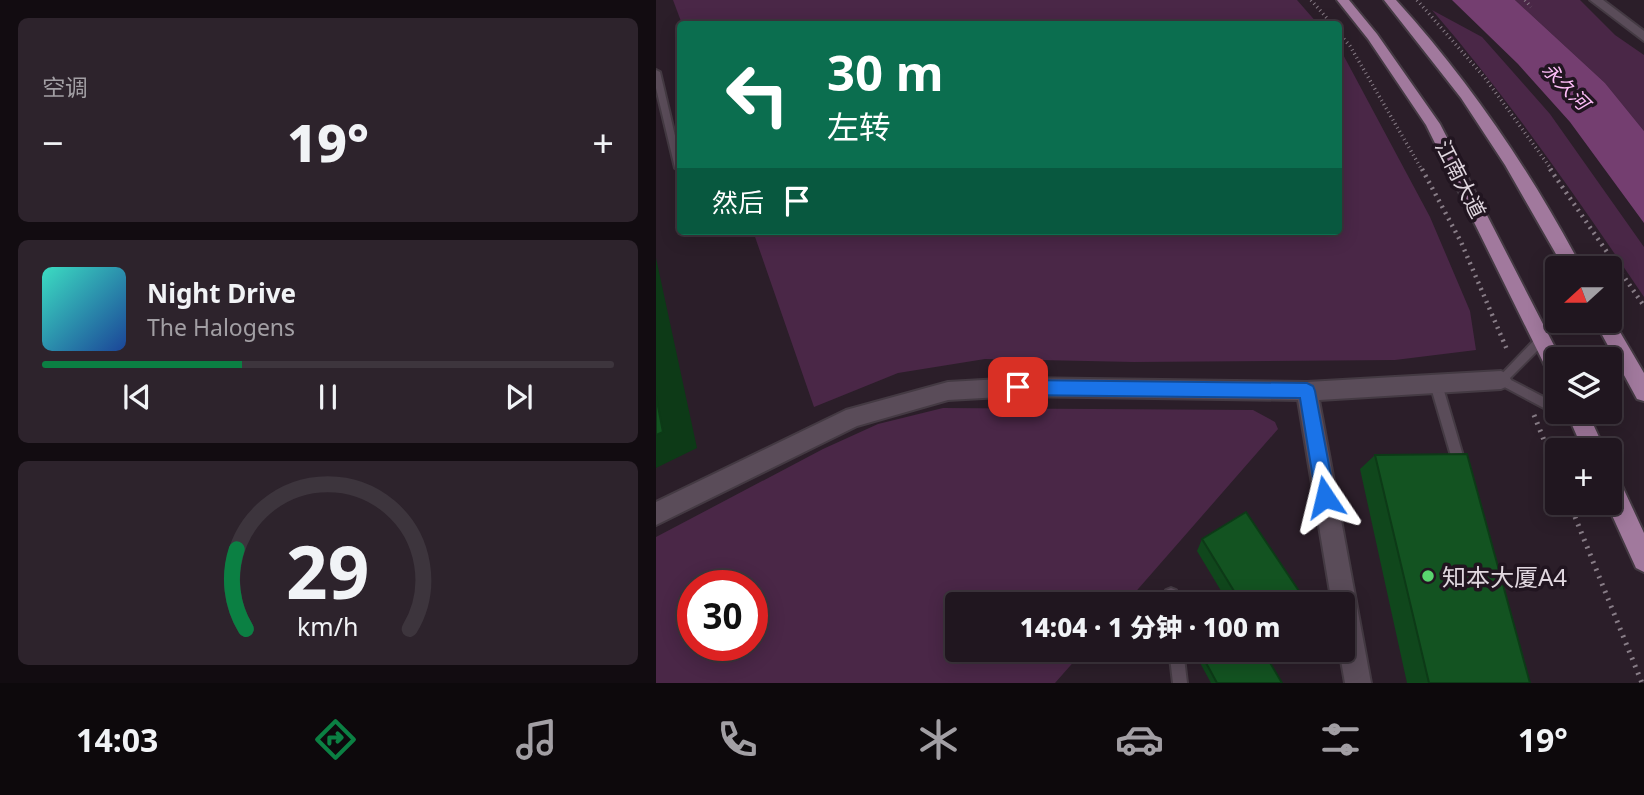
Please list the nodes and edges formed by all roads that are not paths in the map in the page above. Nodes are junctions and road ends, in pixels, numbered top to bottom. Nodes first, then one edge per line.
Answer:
1 (1343, 0) edge
2 (1390, 0) edge
3 (1596, 0) edge
4 (1644, 37) edge
5 (656, 72) edge
6 (677, 160) edge
7 (1566, 256) edge
8 (1610, 333) edge
9 (1543, 338) junction
10 (1547, 347) edge
11 (1508, 374) junction
12 (1436, 384) junction
13 (1307, 391) junction
14 (1644, 392) edge
15 (1545, 404) edge
16 (1463, 475) edge
17 (1622, 511) edge
18 (656, 514) edge
19 (1644, 560) edge
20 (1177, 662) edge
21 (1179, 683) edge
22 (1358, 683) edge

1 - 9 main road, 江南大道
2 - 7 main road
3 - 4 street
5 - 6 lane
8 - 14 main road
9 - 10 main road, 江南大道
9 - 11 lane
11 - 12 street
11 - 15 lane
12 - 13 street
12 - 16 lane
13 - 18 street
13 - 22 street
17 - 19 main road
20 - 21 lane

